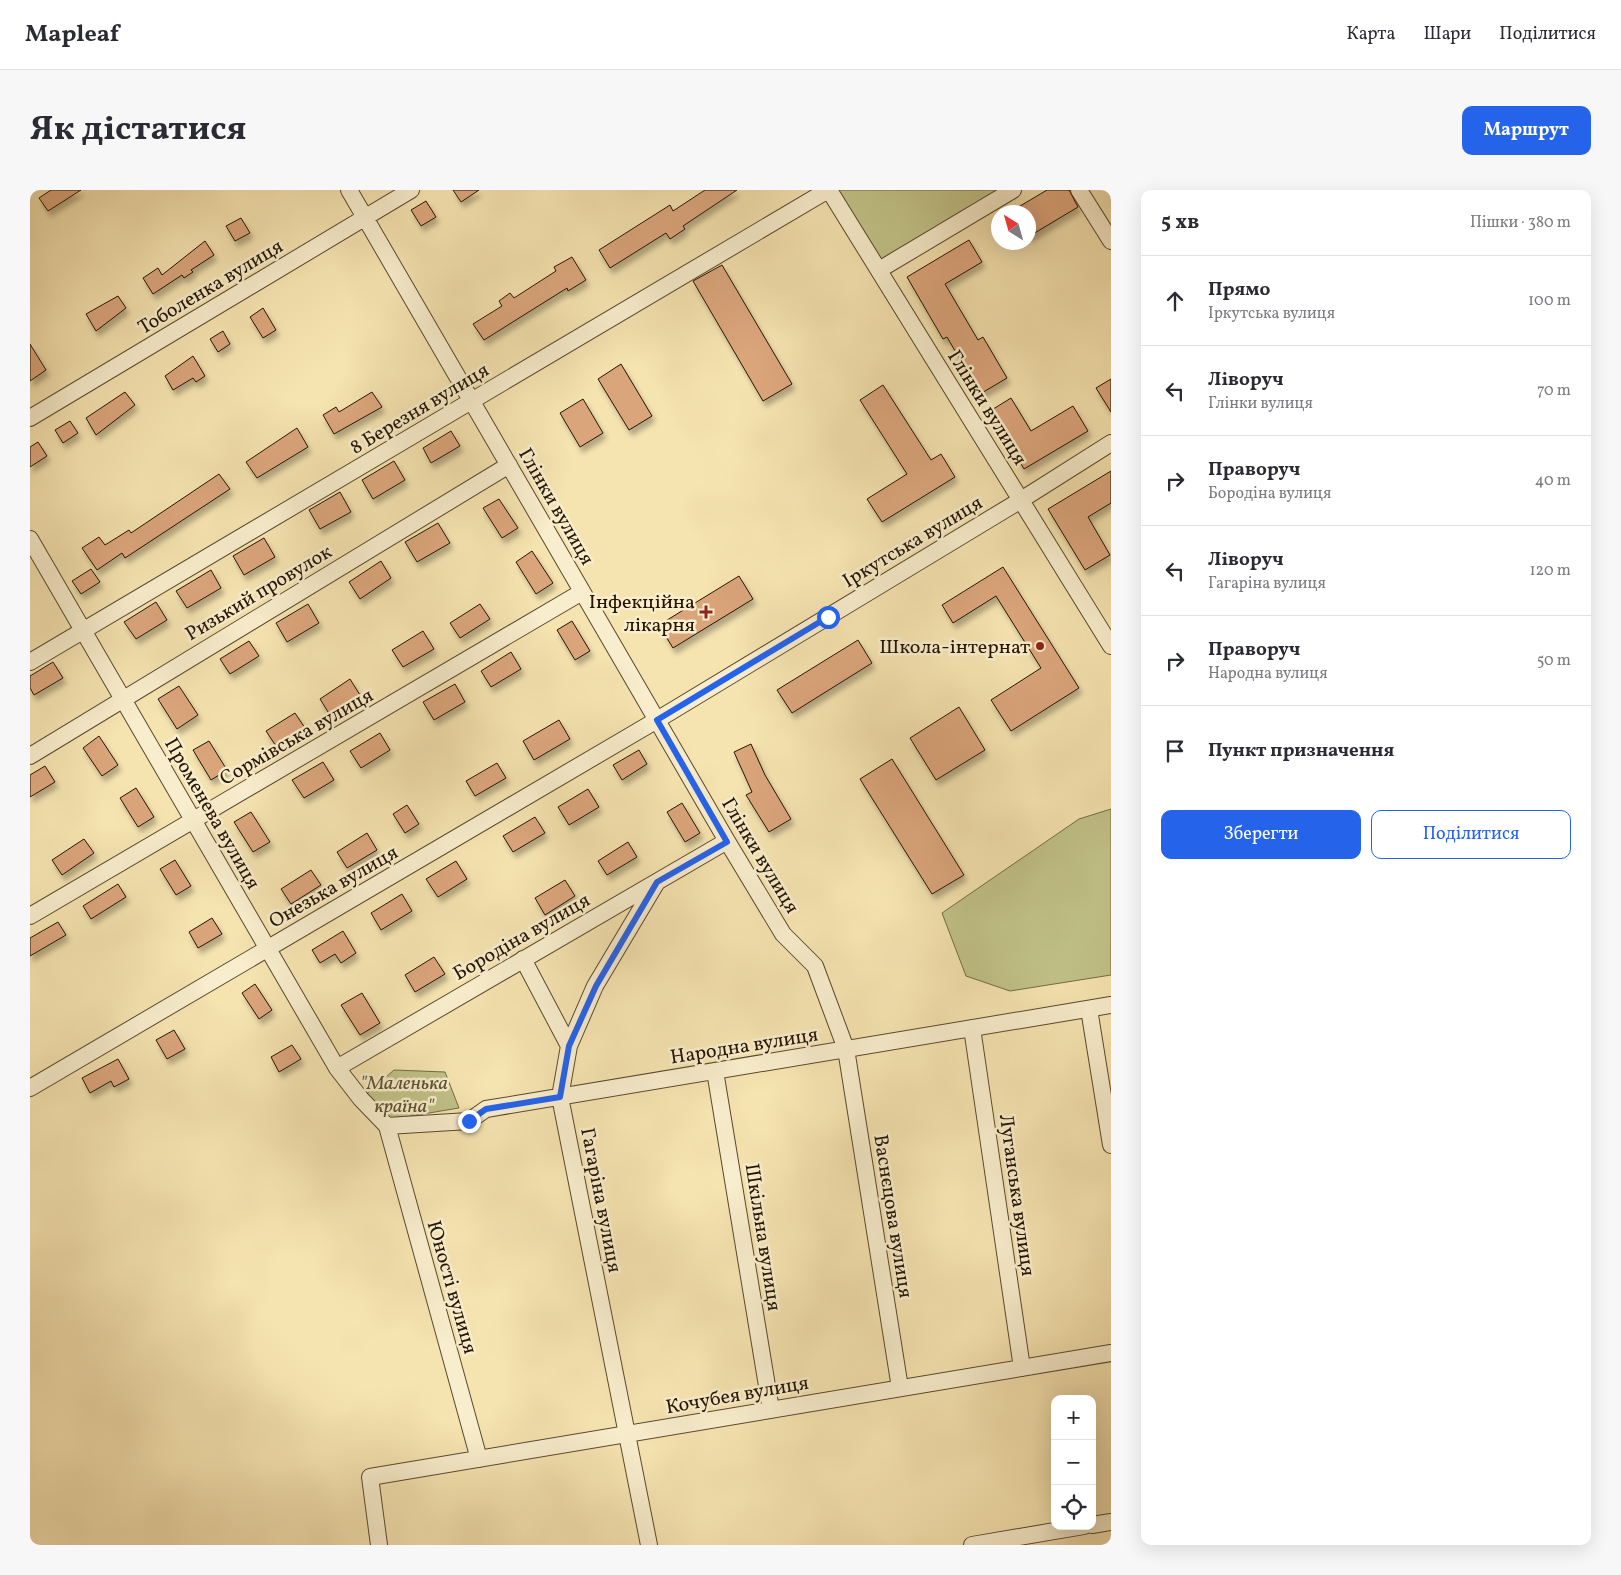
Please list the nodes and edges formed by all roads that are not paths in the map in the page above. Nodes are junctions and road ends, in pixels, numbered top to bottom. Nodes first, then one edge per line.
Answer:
1 (349, 190) edge
2 (411, 190) edge
3 (829, 190) edge
4 (1013, 190) edge
5 (1079, 190) edge
6 (365, 218) junction
7 (1111, 241) edge
8 (879, 270) junction
9 (472, 401) junction
10 (30, 418) edge
11 (1111, 443) edge
12 (509, 465) junction
13 (1021, 500) junction
14 (30, 539) edge
15 (582, 592) junction
16 (83, 631) junction
17 (1111, 646) edge
18 (30, 662) edge
19 (123, 699) junction
20 (657, 720) junction
21 (30, 756) edge
22 (193, 820) junction
23 (727, 842) junction
24 (657, 882) junction
25 (30, 916) edge
26 (268, 949) junction
27 (523, 959) junction
28 (1111, 1005) edge
29 (1089, 1009) junction
30 (972, 1028) junction
31 (569, 1046) junction
32 (846, 1049) junction
33 (337, 1068) junction
34 (715, 1071) junction
35 (30, 1088) edge
36 (560, 1097) junction
37 (387, 1126) junction
38 (1111, 1145) edge
39 (1111, 1353) edge
40 (1022, 1368) junction
41 (900, 1388) junction
42 (771, 1410) junction
43 (627, 1434) junction
44 (479, 1459) junction
45 (1111, 1522) edge
46 (1096, 1524) edge
47 (1060, 1530) edge
48 (379, 1545) edge
49 (649, 1545) edge
50 (972, 1545) edge

1 - 6 street, Глінки вулиця
2 - 6 street, Тоболенка вулиця
3 - 8 street, Глінки вулиця
3 - 9 street, 8 Березня вулиця
4 - 8 street
5 - 7 street
6 - 9 street, Глінки вулиця
6 - 10 street, Тоболенка вулиця
8 - 13 street, Глінки вулиця
9 - 12 street, Глінки вулиця
9 - 16 street, 8 Березня вулиця
11 - 13 street, Іркутська вулиця
12 - 15 street, Глінки вулиця
12 - 19 street, Ризький провулок
13 - 17 street, Глінки вулиця
13 - 20 street, Іркутська вулиця
14 - 16 street, Променева вулиця
15 - 20 street, Глінки вулиця
15 - 22 street, Сормівська вулиця
16 - 18 street, 8 Березня вулиця
16 - 19 street, Променева вулиця
19 - 21 street, Ризький провулок
19 - 22 street, Променева вулиця
20 - 23 street, Глінки вулиця
20 - 26 street, Онезька вулиця
22 - 25 street, Сормівська вулиця
22 - 26 street, Променева вулиця
23 - 24 street, Бородіна вулиця
23 - 32 street, Глінки вулиця
24 - 27 street, Бородіна вулиця
24 - 31 street, Гагаріна вулиця
26 - 33 street, Променева вулиця
26 - 35 street, Онезька вулиця
27 - 31 street
27 - 33 street, Бородіна вулиця
28 - 29 street, Народна вулиця
29 - 30 street, Народна вулиця
29 - 38 street
30 - 32 street, Народна вулиця
30 - 40 street, Луганська вулиця
31 - 36 street, Гагаріна вулиця
32 - 34 street, Народна вулиця
32 - 41 street, Васнєцова вулиця
33 - 37 street, Променева вулиця
34 - 36 street, Народна вулиця
34 - 42 street, Шкільна вулиця
36 - 37 street, Народна вулиця
36 - 43 street, Гагаріна вулиця
37 - 44 street, Юності вулиця
39 - 40 street, Кочубея вулиця
40 - 41 street, Кочубея вулиця
41 - 42 street, Кочубея вулиця
42 - 43 street, Кочубея вулиця
43 - 44 street, Кочубея вулиця
43 - 49 street, Гагаріна вулиця
44 - 48 street, Кочубея вулиця
45 - 46 street
47 - 50 street

